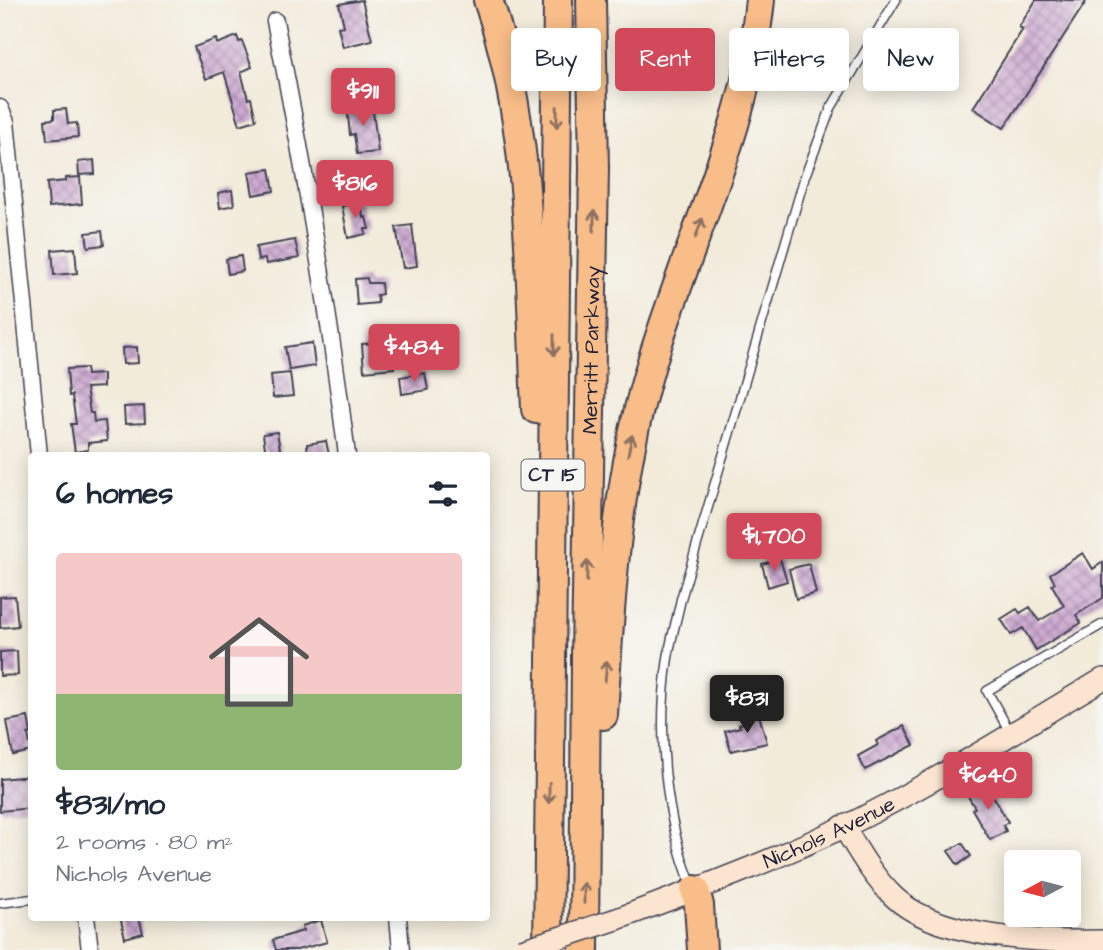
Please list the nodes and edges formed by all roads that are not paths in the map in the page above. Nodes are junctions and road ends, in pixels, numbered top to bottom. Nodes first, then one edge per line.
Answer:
1 (488, 0) edge
2 (558, 0) edge
3 (591, 0) edge
4 (760, 0) edge
5 (897, 0) edge
6 (275, 21) dead end
7 (0, 108) edge
8 (39, 452) edge
9 (347, 452) edge
10 (1103, 624) edge
11 (1103, 679) edge
12 (1011, 734) junction
13 (550, 758) junction
14 (843, 827) junction
15 (584, 835) junction
16 (695, 891) junction
17 (28, 900) edge
18 (0, 903) edge
19 (86, 921) edge
20 (398, 921) edge
21 (1103, 941) edge
22 (1051, 945) edge
23 (90, 950) edge
24 (401, 950) edge
25 (522, 950) edge
26 (548, 950) edge
27 (584, 950) edge
28 (702, 950) edge

1 - 13 highway
2 -> 13 highway, Merritt Parkway / CT 15
15 -> 3 highway, Merritt Parkway / CT 15
15 -> 4 highway
5 - 16 lane
6 - 9 street
7 - 8 street
10 - 12 lane
11 - 12 main road, Nichols Avenue
12 - 14 main road, Nichols Avenue
13 -> 26 highway, Merritt Parkway / CT 15
14 - 16 main road, Nichols Avenue
14 - 22 main road
27 -> 15 highway, Merritt Parkway / CT 15
16 - 25 main road, Nichols Avenue, bridge
16 - 28 highway
17 - 18 lane
19 - 23 street
20 - 24 street
21 - 22 main road

